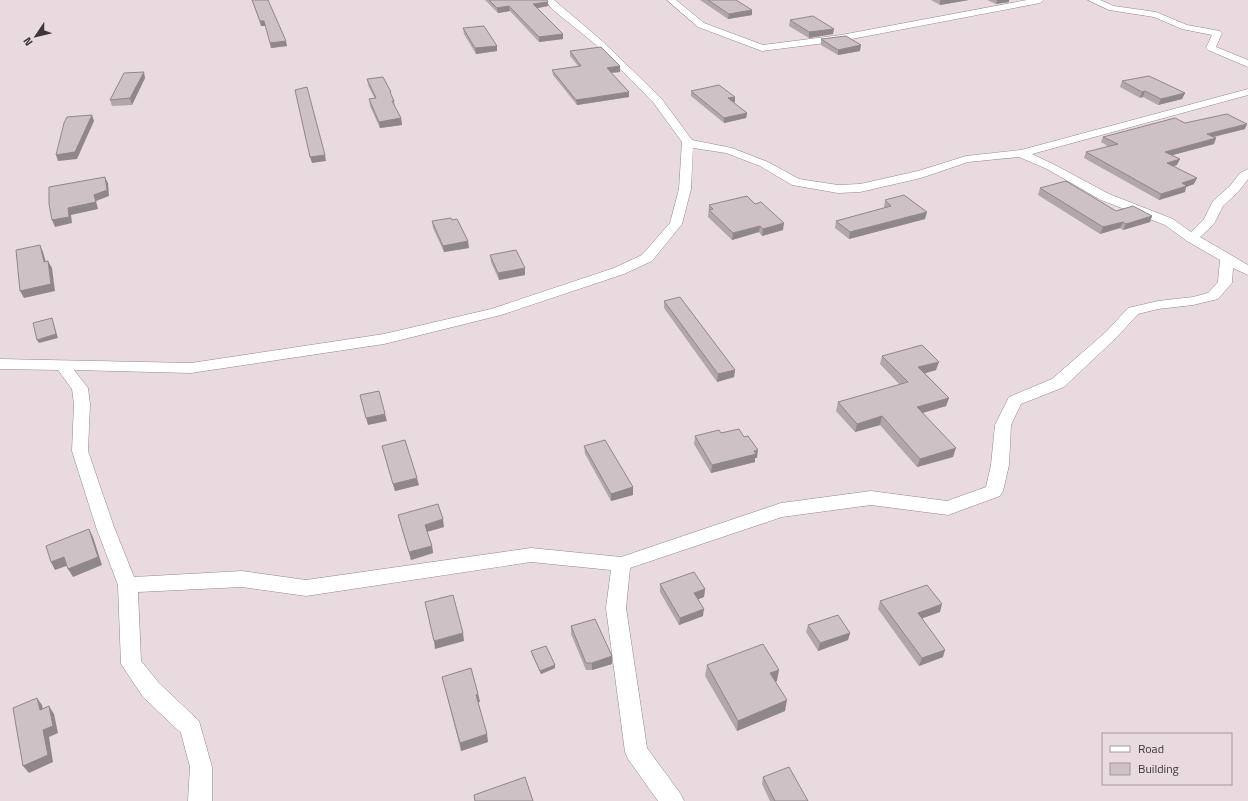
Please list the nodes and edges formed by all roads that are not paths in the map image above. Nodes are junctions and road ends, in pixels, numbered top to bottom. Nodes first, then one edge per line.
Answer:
1 (549, 0) edge
2 (671, 0) edge
3 (1040, 0) edge
4 (1092, 0) edge
5 (1248, 64) edge
6 (1248, 92) edge
7 (688, 142) junction
8 (1021, 153) junction
9 (1248, 174) edge
10 (1192, 238) junction
11 (1227, 259) junction
12 (1248, 271) edge
13 (0, 364) edge
14 (62, 365) junction
15 (621, 564) junction
16 (128, 585) junction
17 (200, 801) edge
18 (672, 801) edge

1 - 7 street
2 - 3 street
4 - 5 street
6 - 8 street
7 - 8 street
7 - 14 street
8 - 10 street
9 - 10 street
10 - 11 street
11 - 12 street
11 - 15 street
13 - 14 street
14 - 16 street
15 - 16 street
15 - 18 street
16 - 17 street

